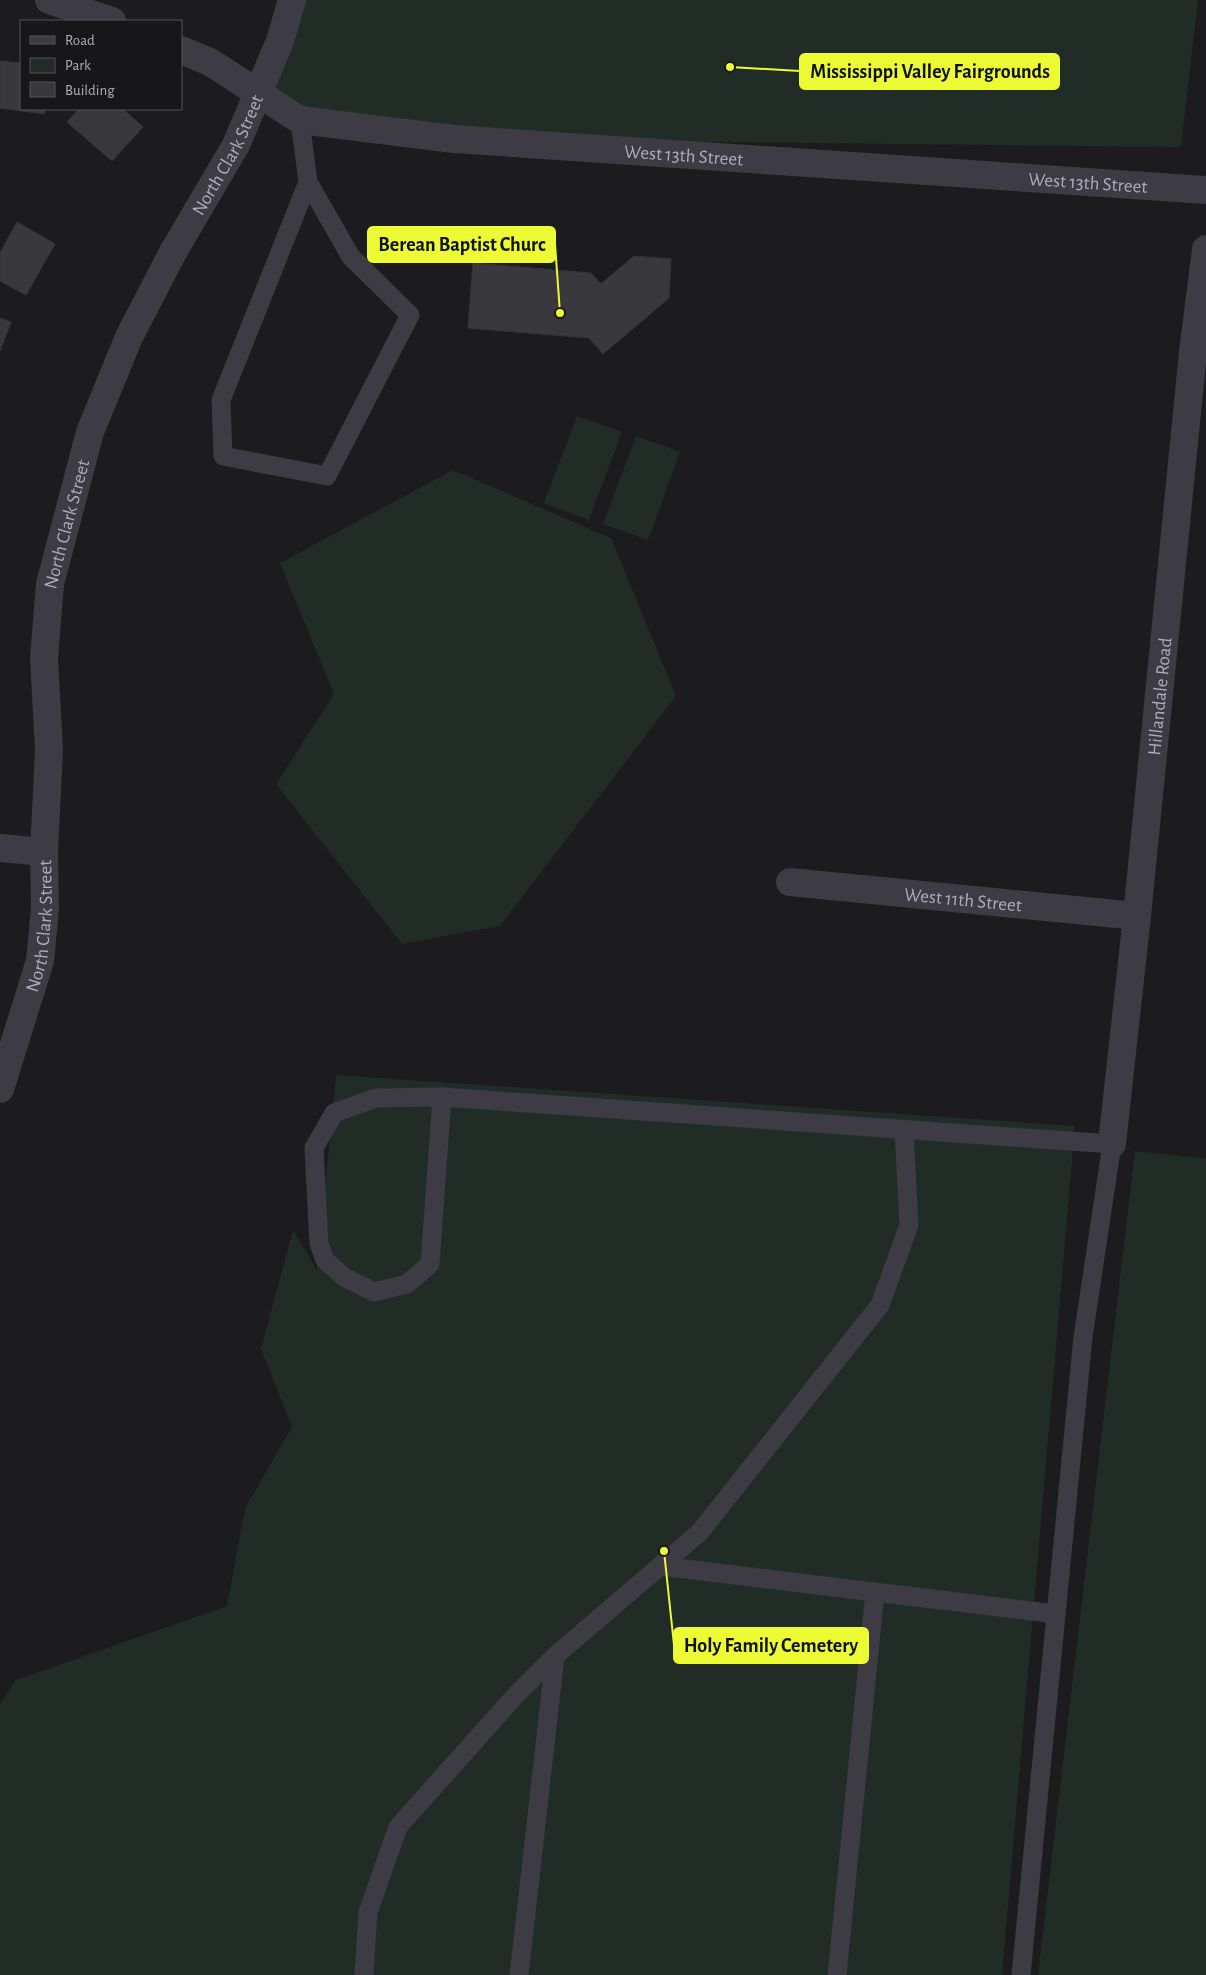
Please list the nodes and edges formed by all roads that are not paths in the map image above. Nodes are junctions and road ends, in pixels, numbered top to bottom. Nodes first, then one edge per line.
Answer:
1 (49, 0) edge
2 (292, 0) edge
3 (109, 20) edge
4 (182, 50) edge
5 (258, 92) junction
6 (300, 120) junction
7 (308, 182) junction
8 (1206, 190) edge
9 (1206, 249) edge
10 (0, 848) edge
11 (44, 852) junction
12 (790, 882) dead end
13 (1137, 916) junction
14 (0, 1089) edge
15 (442, 1097) junction
16 (904, 1130) junction
17 (1112, 1144) junction
18 (660, 1566) junction
19 (875, 1592) junction
20 (1056, 1614) junction
21 (555, 1656) junction
22 (364, 1975) edge
23 (519, 1975) edge
24 (837, 1975) edge
25 (1021, 1975) edge

1 - 3 street
2 - 5 street, North Clark Street
4 - 5 street, West 13th Street
5 - 6 street, West 13th Street
5 - 11 street, North Clark Street
6 - 7 lane
6 - 8 street, West 13th Street
7 - 7 lane
9 - 13 street, Hillandale Road
10 - 11 street
11 - 14 street, North Clark Street
12 - 13 street, West 11th Street
13 - 17 street, Hillandale Road
15 - 15 lane
15 - 16 lane
16 - 17 lane
16 - 18 lane
17 - 20 lane
18 - 19 lane
18 - 21 lane
19 - 20 lane
19 - 24 lane
20 - 25 lane
21 - 22 lane
21 - 23 lane

